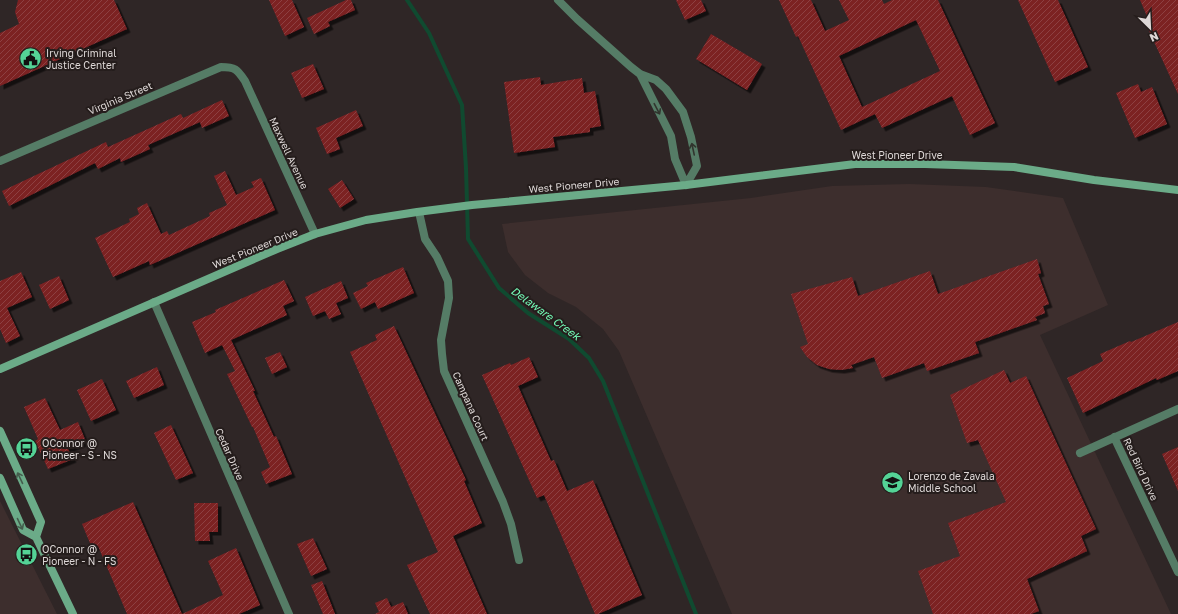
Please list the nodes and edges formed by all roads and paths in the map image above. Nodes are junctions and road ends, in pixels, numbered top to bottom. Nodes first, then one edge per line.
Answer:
1 (558, 0) edge
2 (640, 74) junction
3 (245, 81) joint
4 (0, 161) edge
5 (686, 185) junction
6 (1178, 190) edge
7 (419, 212) junction
8 (315, 234) junction
9 (154, 302) junction
10 (0, 369) edge
11 (1178, 409) edge
12 (0, 431) edge
13 (1114, 437) junction
14 (1080, 453) dead end
15 (0, 478) edge
16 (36, 537) junction
17 (519, 560) dead end
18 (1178, 572) edge
19 (73, 614) edge
20 (289, 614) edge

1 - 2 street
2 -> 5 street
5 -> 2 street
3 - 4 street, Virginia Street
3 - 8 street, Maxwell Avenue
5 - 6 main road, West Pioneer Drive
5 - 7 main road, West Pioneer Drive
7 - 8 main road, West Pioneer Drive
7 - 17 street, Campana Court
8 - 9 main road, West Pioneer Drive
9 - 10 main road, West Pioneer Drive
9 - 20 street, Cedar Drive
11 - 13 street, Red Bird Drive
16 -> 12 main road
13 - 14 street
13 - 18 street, Red Bird Drive
15 -> 16 main road
16 - 19 main road

